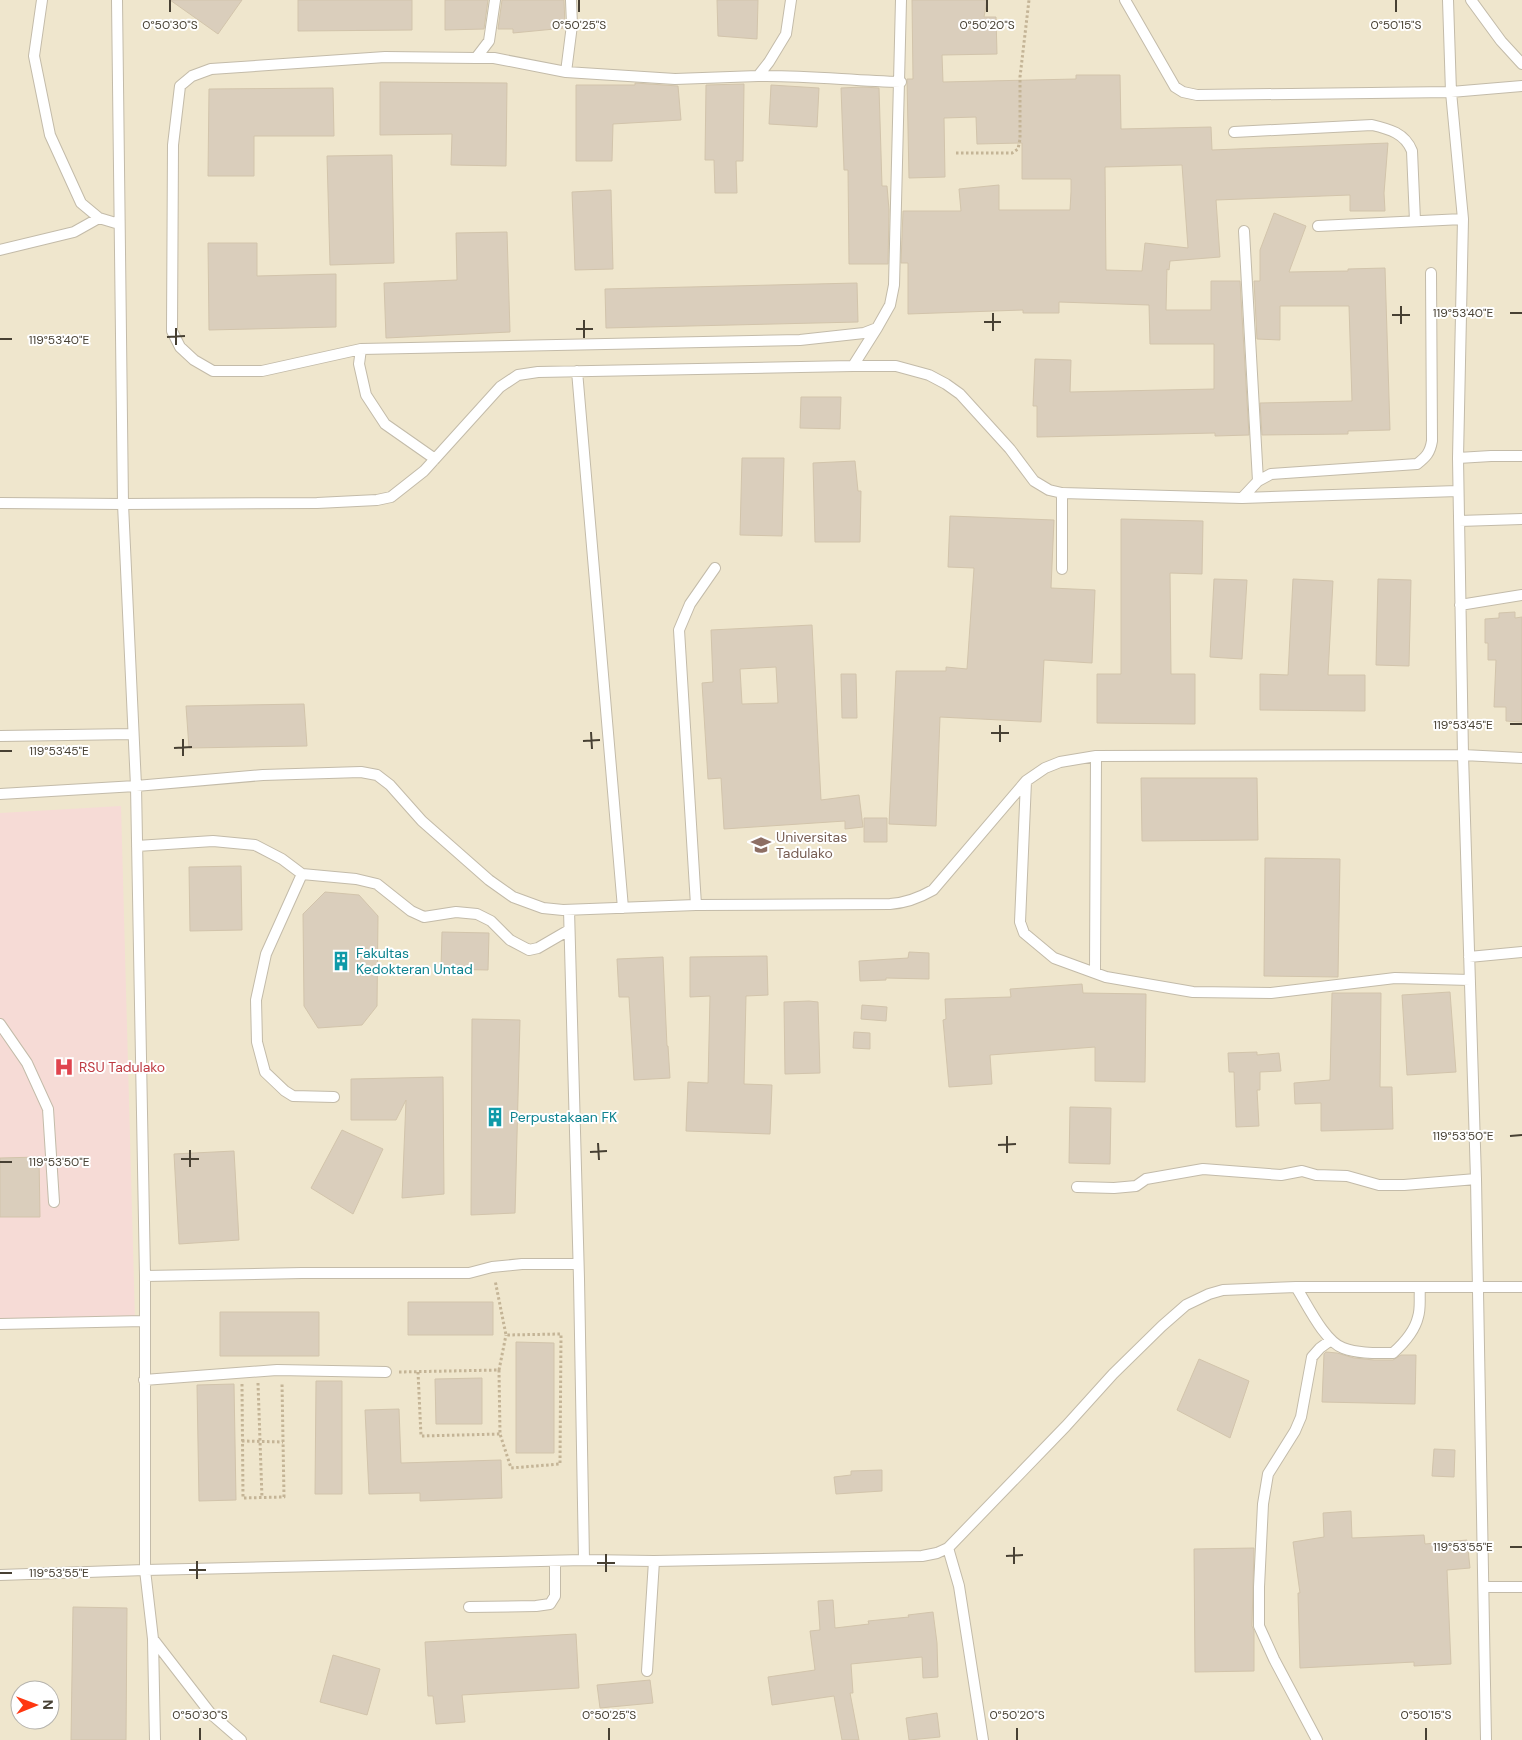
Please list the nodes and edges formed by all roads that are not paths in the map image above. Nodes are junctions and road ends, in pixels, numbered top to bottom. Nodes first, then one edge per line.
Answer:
1 (42, 0) edge
2 (117, 0) edge
3 (495, 0) edge
4 (571, 0) edge
5 (791, 0) edge
6 (902, 0) edge
7 (1124, 0) edge
8 (1448, 0) edge
9 (1471, 0) edge
10 (476, 58) junction
11 (1522, 64) edge
12 (566, 72) junction
13 (758, 76) junction
14 (900, 82) junction
15 (1522, 86) edge
16 (1451, 92) junction
17 (1234, 132) dead end
18 (99, 218) junction
19 (1463, 219) junction
20 (1415, 221) junction
21 (119, 224) junction
22 (1318, 226) dead end
23 (1244, 231) dead end
24 (0, 250) edge
25 (1431, 272) dead end
26 (878, 328) junction
27 (361, 349) junction
28 (853, 366) junction
29 (577, 371) junction
30 (1522, 456) edge
31 (1458, 458) junction
32 (435, 459) junction
33 (1258, 480) junction
34 (1458, 491) junction
35 (1062, 492) junction
36 (1242, 498) junction
37 (0, 503) edge
38 (123, 504) junction
39 (1522, 519) edge
40 (1459, 521) junction
41 (716, 568) dead end
42 (1062, 569) dead end
43 (1522, 595) edge
44 (1460, 605) junction
45 (133, 734) junction
46 (0, 736) edge
47 (1463, 755) junction
48 (1096, 756) junction
49 (1522, 758) edge
50 (1026, 781) junction
51 (136, 786) junction
52 (0, 794) edge
53 (137, 846) junction
54 (302, 874) junction
55 (696, 905) junction
56 (622, 908) junction
57 (569, 910) junction
58 (569, 930) junction
59 (1522, 952) edge
60 (1470, 956) junction
61 (1095, 972) junction
62 (1470, 980) junction
63 (0, 1024) edge
64 (334, 1097) dead end
65 (1476, 1179) junction
66 (1077, 1187) dead end
67 (54, 1202) dead end
68 (578, 1264) junction
69 (145, 1276) junction
70 (1478, 1286) junction
71 (1296, 1287) junction
72 (1522, 1287) edge
73 (1420, 1288) junction
74 (144, 1321) junction
75 (0, 1324) edge
76 (1330, 1340) junction
77 (386, 1372) road end
78 (144, 1380) junction
79 (948, 1548) junction
80 (584, 1560) junction
81 (555, 1561) junction
82 (654, 1561) junction
83 (145, 1570) junction
84 (0, 1575) edge
85 (1484, 1587) junction
86 (1522, 1587) edge
87 (468, 1607) dead end
88 (153, 1639) junction
89 (647, 1671) dead end
90 (154, 1740) edge
91 (241, 1740) edge
92 (983, 1740) edge
93 (1317, 1740) edge
94 (1486, 1740) edge

1 - 18 lane
2 - 21 lane
3 - 10 lane
4 - 12 lane
5 - 13 lane
6 - 14 lane
7 - 16 lane
8 - 16 lane
9 - 11 lane
10 - 12 lane
10 - 27 lane
12 - 13 lane
13 - 14 lane
14 - 26 lane
15 - 16 lane
16 - 19 lane
17 - 20 lane
18 - 21 lane
18 - 24 lane
19 - 20 lane
19 - 31 lane
20 - 22 lane
21 - 38 lane
23 - 33 lane
25 - 33 lane
26 - 27 lane
26 - 28 lane
27 - 32 lane
28 - 29 lane
28 - 35 lane
29 - 32 lane
29 - 56 lane
30 - 31 lane
31 - 34 lane
32 - 38 lane
33 - 36 lane
34 - 36 lane
34 - 40 lane
35 - 36 lane
35 - 42 lane
37 - 38 lane
38 - 45 lane
39 - 40 lane
40 - 44 lane
41 - 55 lane
43 - 44 lane
44 - 47 lane
45 - 46 lane
45 - 51 lane
47 - 48 lane
47 - 49 lane
47 - 60 lane
48 - 50 lane
48 - 61 lane
50 - 55 lane
50 - 61 lane
51 - 52 lane
51 - 53 lane
51 - 57 lane
53 - 54 lane
53 - 69 lane
54 - 58 lane
54 - 64 lane
55 - 56 lane
56 - 57 lane
57 - 58 lane
58 - 68 lane
59 - 60 lane
60 - 62 lane
61 - 62 lane
62 - 65 lane
63 - 67 lane
65 - 66 lane
65 - 70 lane
68 - 69 lane
68 - 80 lane
69 - 74 lane
70 - 72 lane
70 - 73 lane
70 - 85 lane
71 - 73 lane
71 - 76 lane
71 - 79 lane
73 - 76 lane
74 - 75 lane
74 - 78 lane
76 - 93 lane
77 - 78 lane
78 - 83 lane
79 - 82 lane
79 - 92 lane
80 - 81 lane
80 - 82 lane
81 - 83 lane
81 - 87 lane
82 - 89 lane
83 - 84 lane
83 - 88 lane
85 - 86 lane
85 - 94 lane
88 - 90 lane
88 - 91 lane

